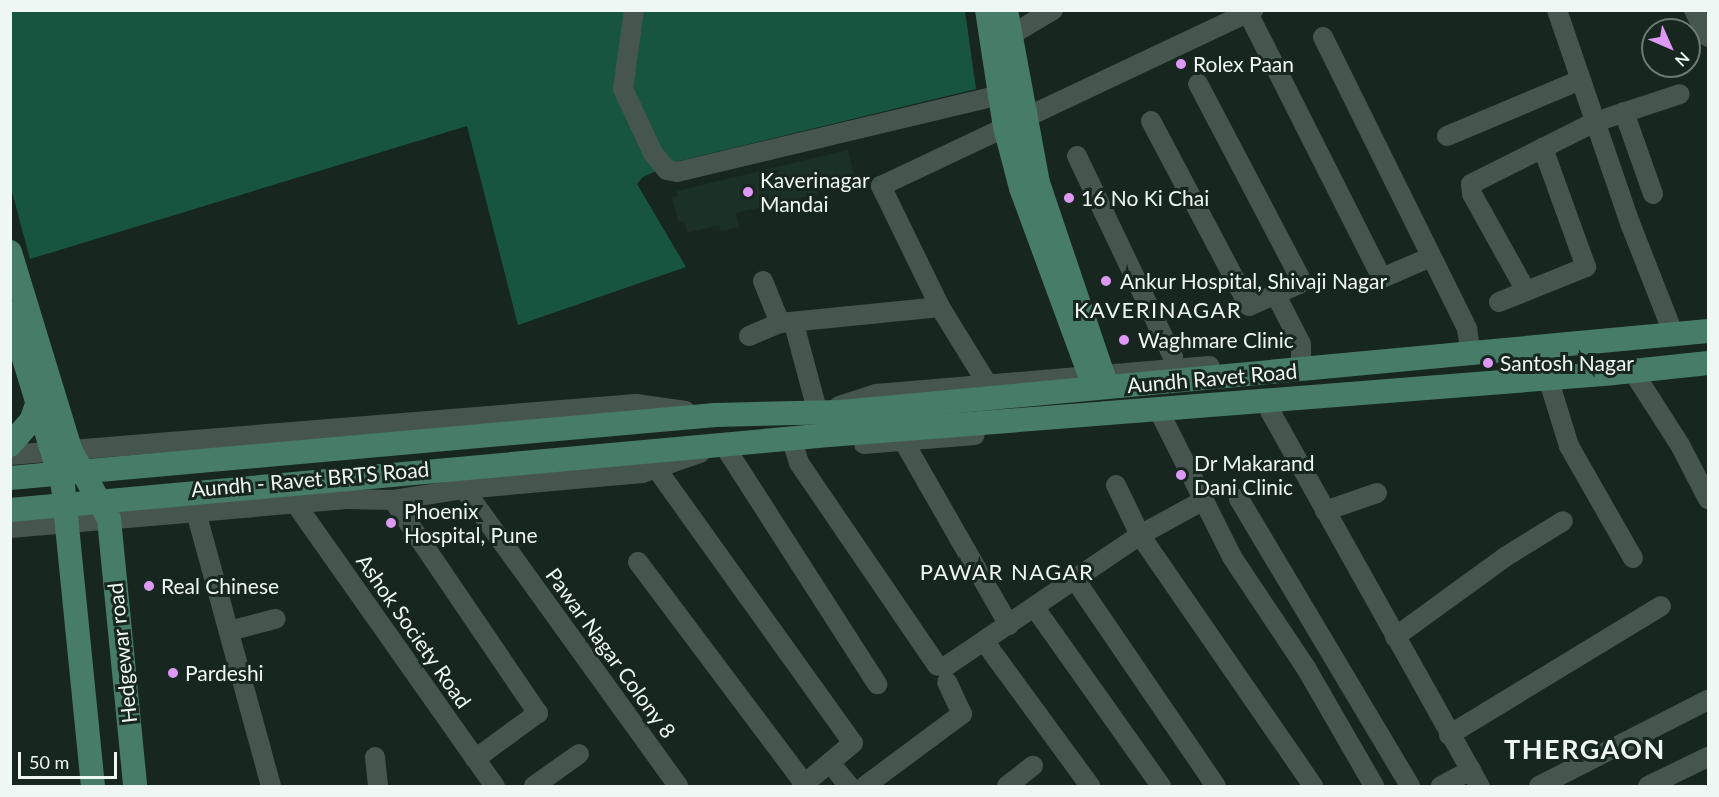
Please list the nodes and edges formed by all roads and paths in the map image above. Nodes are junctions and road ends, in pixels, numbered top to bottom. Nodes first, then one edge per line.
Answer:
1 (634, 10) edge
2 (987, 10) edge
3 (1006, 10) edge
4 (1053, 10) edge
5 (1557, 10) edge
6 (1694, 10) edge
7 (1251, 12) edge
8 (1011, 35) junction
9 (1323, 37) dead end
10 (1708, 38) edge
11 (1580, 80) junction
12 (1198, 84) dead end
13 (1011, 92) junction
14 (1680, 94) dead end
15 (1624, 112) junction
16 (1015, 121) junction
17 (1151, 121) dead end
18 (1595, 122) junction
19 (1447, 136) dead end
20 (1542, 148) junction
21 (1077, 156) dead end
22 (1653, 194) dead end
23 (10, 252) edge
24 (1431, 257) junction
25 (763, 281) dead end
26 (1526, 291) junction
27 (1276, 295) junction
28 (1499, 302) dead end
29 (940, 307) junction
30 (10, 313) edge
31 (788, 324) junction
32 (1708, 331) edge
33 (1674, 335) junction
34 (749, 336) dead end
35 (1470, 354) junction
36 (1301, 358) junction
37 (1415, 359) junction
38 (1708, 363) edge
39 (1174, 369) junction
40 (1632, 370) junction
41 (1097, 378) junction
42 (1548, 378) junction
43 (988, 385) junction
44 (1414, 387) junction
45 (38, 402) junction
46 (825, 410) junction
47 (1270, 411) junction
48 (715, 415) junction
49 (1163, 419) junction
50 (822, 435) junction
51 (791, 438) junction
52 (904, 441) junction
53 (10, 445) edge
54 (721, 447) junction
55 (62, 452) junction
56 (10, 455) edge
57 (658, 460) junction
58 (10, 478) edge
59 (1116, 484) dead end
60 (464, 489) junction
61 (1377, 493) dead end
62 (1239, 499) dead end
63 (393, 500) junction
64 (1708, 500) edge
65 (1202, 501) junction
66 (295, 503) junction
67 (10, 510) edge
68 (1325, 511) junction
69 (196, 512) junction
70 (109, 519) junction
71 (1563, 521) dead end
72 (69, 522) junction
73 (10, 528) edge
74 (1140, 535) junction
75 (1633, 558) dead end
76 (638, 562) dead end
77 (1076, 581) junction
78 (1661, 606) dead end
79 (1035, 608) junction
80 (275, 619) dead end
81 (1009, 625) junction
82 (229, 631) junction
83 (1395, 637) junction
84 (984, 641) junction
85 (947, 682) dead end
86 (877, 684) dead end
87 (1708, 700) edge
88 (1449, 735) junction
89 (579, 754) dead end
90 (375, 757) dead end
91 (1708, 757) edge
92 (475, 759) junction
93 (830, 763) junction
94 (1033, 766) dead end
95 (1475, 778) edge
96 (93, 786) edge
97 (135, 786) edge
98 (271, 786) edge
99 (378, 786) edge
100 (495, 786) edge
101 (534, 786) edge
102 (678, 786) edge
103 (804, 786) edge
104 (849, 786) edge
105 (865, 786) edge
106 (1007, 786) edge
107 (1090, 786) edge
108 (1161, 786) edge
109 (1216, 786) edge
110 (1313, 786) edge
111 (1374, 786) edge
112 (1410, 786) edge
113 (1441, 786) edge
114 (1539, 786) edge
115 (1648, 786) edge

1 - 13 street
2 - 13 main road
3 - 8 main road
4 - 8 street
5 - 11 street
6 - 10 street
7 - 16 street
7 - 24 street
8 - 13 main road
9 - 24 street
11 - 18 street
11 - 19 street
12 - 27 street
13 - 16 main road
14 - 15 street
15 - 18 street
15 - 22 street
16 - 29 street
16 - 41 main road
17 - 27 street
18 - 20 street
18 - 33 street
20 - 26 street
20 - 26 street
21 - 39 street
23 - 55 main road
24 - 35 street
25 - 31 street
26 - 28 street
27 - 36 street
29 - 31 street
29 - 43 street
30 - 45 main road
31 - 34 street
31 - 46 street
32 - 33 main road, Aundh Ravet Road
33 - 35 main road, Aundh Ravet Road
35 - 37 main road, Aundh Ravet Road
36 - 37 street
36 - 39 street
37 - 46 main road, Aundh Ravet Road
38 - 40 main road, Aundh Ravet Road
39 - 41 street
40 - 42 main road, Aundh Ravet Road
40 - 64 street
41 - 43 street
42 - 44 main road, Aundh Ravet Road
42 - 75 street
43 - 46 street
44 - 47 street
44 - 50 main road, Aundh Ravet Road
45 - 53 main road
45 - 55 main road
46 - 48 main road, Aundh Ravet Road
47 - 49 street
47 - 68 street
48 - 55 street
48 - 58 main road, Aundh Ravet Road
49 - 52 street
49 - 65 street
50 - 51 main road, Aundh Ravet Road
50 - 52 street
51 - 54 main road, Aundh Ravet Road
51 - 84 street
52 - 81 street
54 - 57 main road, Aundh Ravet Road
54 - 86 street
55 - 56 street
55 - 70 main road
55 - 72 main road, Hedgewar road
57 - 60 street, Aundh - Ravet BRTS Road
57 - 67 main road, Aundh Ravet Road
57 - 93 street
59 - 74 street
60 - 63 street, Aundh - Ravet BRTS Road
60 - 102 street, Pawar Nagar Colony 8
61 - 68 street
62 - 112 street
63 - 66 street, Aundh - Ravet BRTS Road
63 - 92 street
65 - 74 street
65 - 111 street
66 - 69 street, Aundh - Ravet BRTS Road
66 - 92 street, Ashok Society Road
68 - 83 street
69 - 70 street, Aundh - Ravet BRTS Road
69 - 82 street
70 - 72 street, Aundh - Ravet BRTS Road
70 - 97 main road, Hedgewar road
71 - 83 street
72 - 73 street, Aundh - Ravet BRTS Road
72 - 96 main road, Hedgewar road
74 - 77 street
74 - 110 street
76 - 103 street
77 - 79 street
77 - 109 street
78 - 88 street
79 - 81 street
79 - 108 street
80 - 82 street
81 - 84 street
82 - 98 street
83 - 88 street
84 - 107 street
85 - 105 street
87 - 114 street
88 - 95 street
89 - 101 street
90 - 99 street
91 - 115 street
92 - 100 street, Ashok Society Road
93 - 103 street
93 - 104 street
94 - 106 street
95 - 113 street

